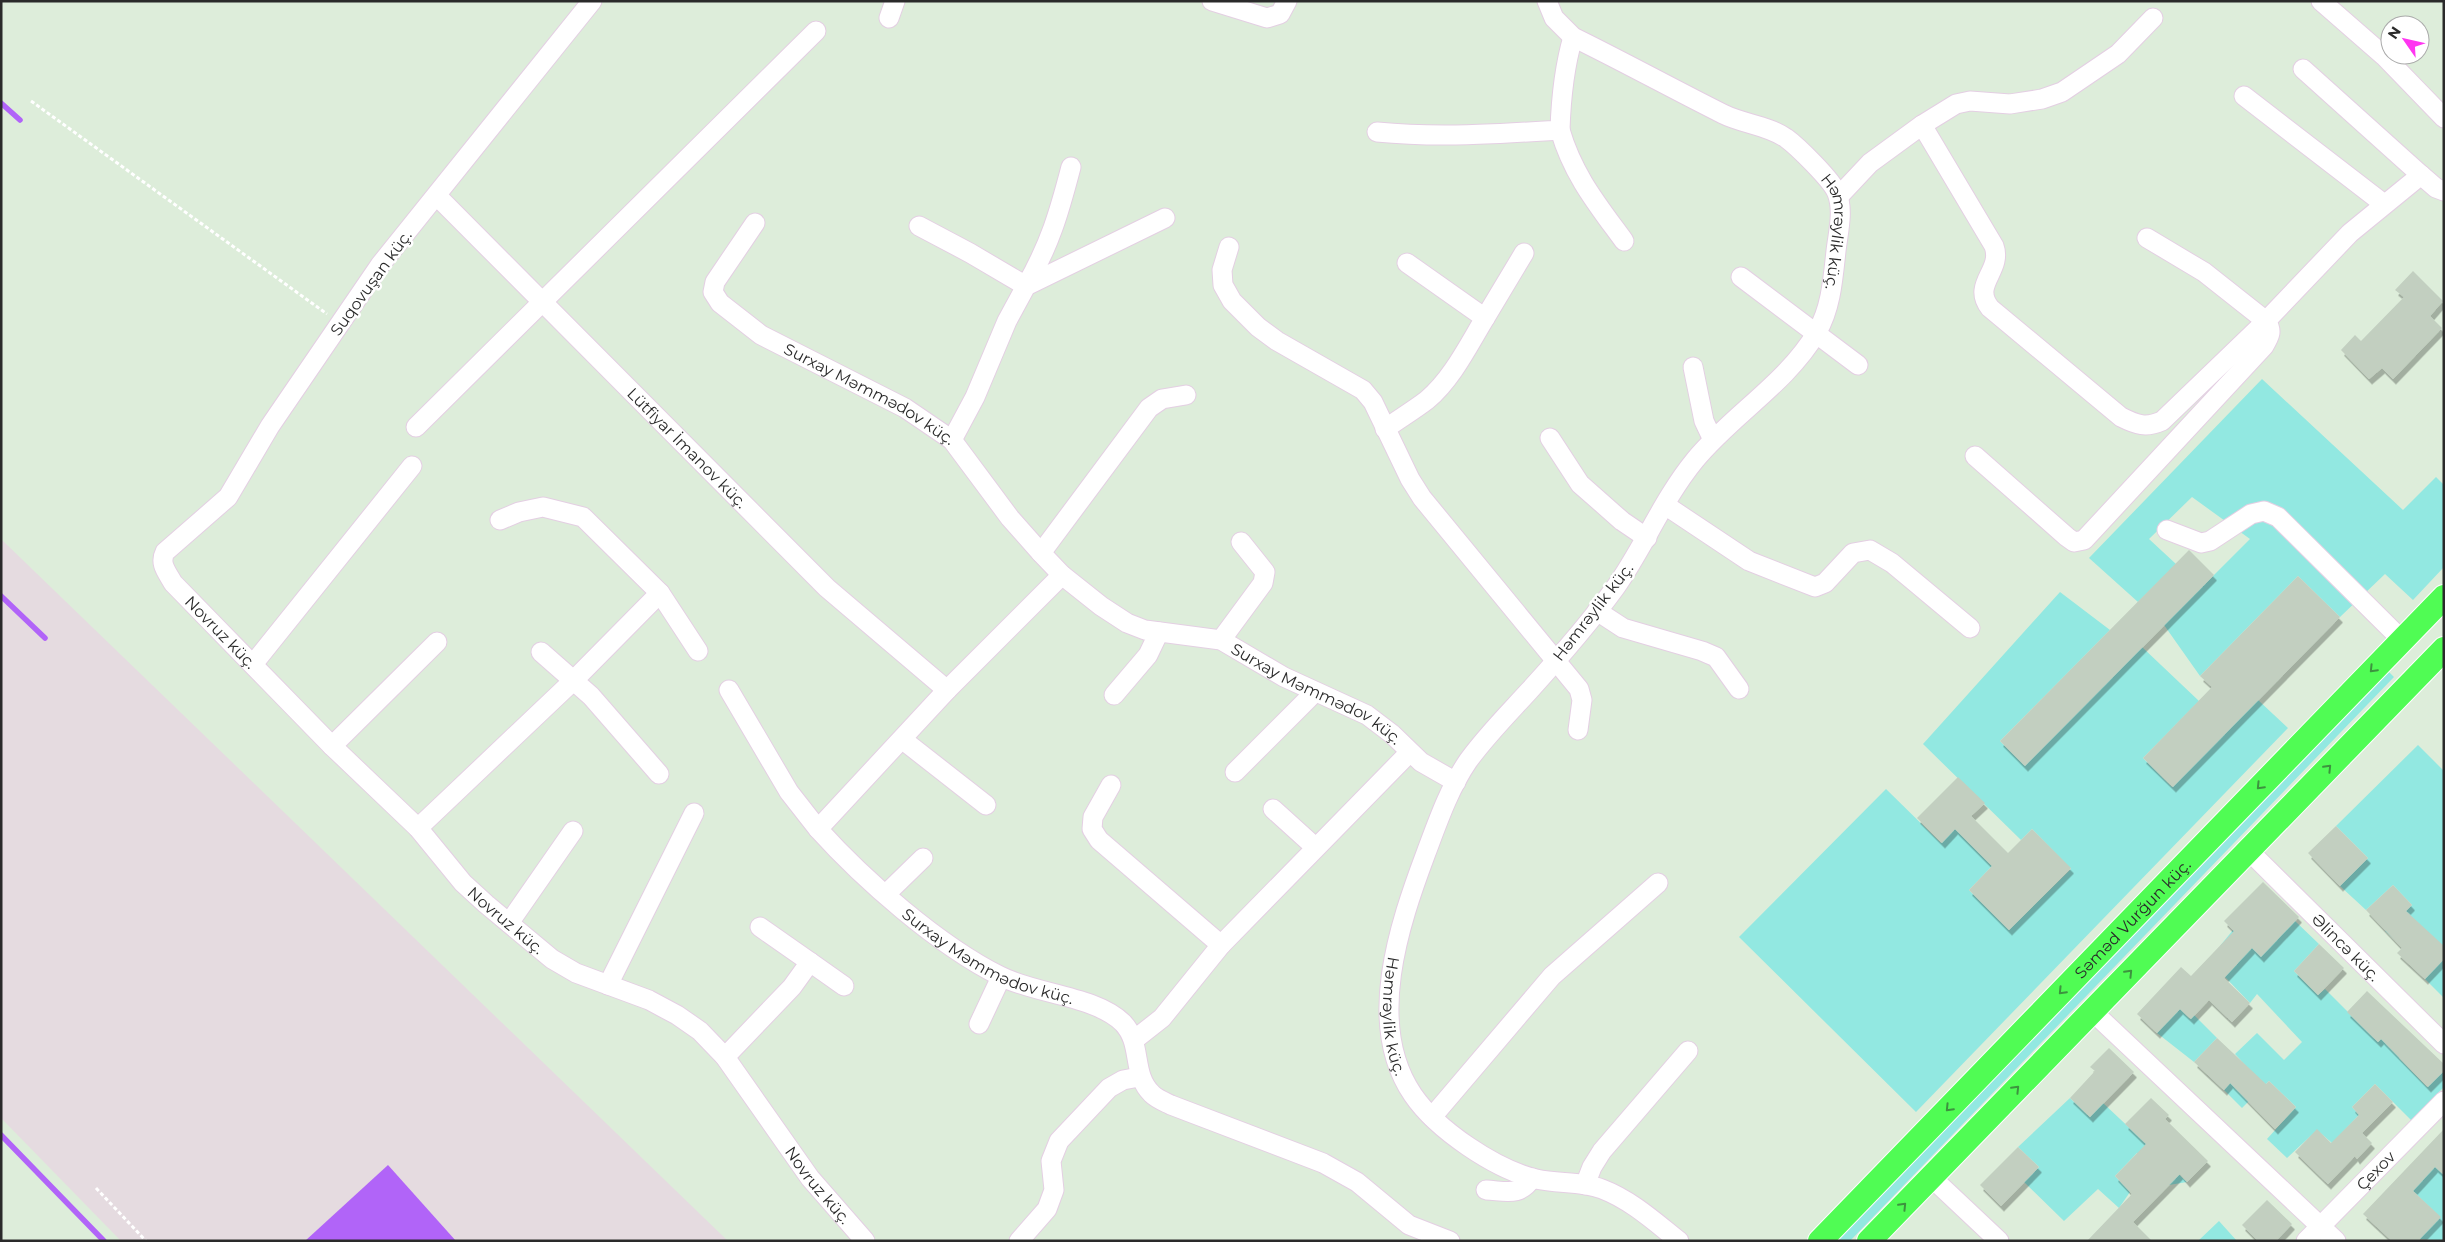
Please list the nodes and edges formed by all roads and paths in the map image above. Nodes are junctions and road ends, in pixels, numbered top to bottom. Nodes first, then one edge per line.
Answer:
1 (592, 1) edge
2 (1212, 1) edge
3 (1287, 1) edge
4 (1547, 1) edge
5 (2321, 1) edge
6 (2153, 18) dead end
7 (816, 31) dead end
8 (1573, 38) junction
9 (2303, 69) dead end
10 (2244, 96) dead end
11 (31, 101) dead end
12 (2444, 118) edge
13 (1922, 125) junction
14 (1560, 130) junction
15 (1377, 132) dead end
16 (1071, 167) dead end
17 (2421, 175) junction
18 (2444, 191) edge
19 (438, 196) junction
20 (1839, 196) junction
21 (2384, 204) junction
22 (1166, 218) dead end
23 (756, 223) dead end
24 (919, 226) dead end
25 (2147, 238) dead end
26 (1624, 241) dead end
27 (1228, 247) dead end
28 (1524, 253) dead end
29 (1407, 263) dead end
30 (1742, 277) dead end
31 (1026, 286) junction
32 (543, 303) junction
33 (1485, 318) junction
34 (2266, 321) junction
35 (341, 324) junction
36 (1816, 332) junction
37 (1858, 365) dead end
38 (1693, 367) dead end
39 (1186, 395) dead end
40 (416, 427) dead end
41 (1385, 429) junction
42 (1550, 438) dead end
43 (952, 440) junction
44 (1713, 440) junction
45 (1975, 456) dead end
46 (412, 466) dead end
47 (1665, 505) junction
48 (500, 520) dead end
49 (2167, 530) dead end
50 (1647, 538) junction
51 (1241, 542) dead end
52 (1041, 553) junction
53 (163, 567) joint
54 (1062, 575) junction
55 (660, 593) junction
56 (2444, 597) edge
57 (1597, 611) junction
58 (1970, 628) dead end
59 (1159, 632) junction
60 (1221, 640) junction
61 (2402, 640) junction
62 (437, 642) dead end
63 (2444, 649) edge
64 (698, 651) dead end
65 (541, 652) dead end
66 (1556, 662) junction
67 (254, 663) junction
68 (2427, 666) junction
69 (574, 680) junction
70 (1739, 689) dead end
71 (729, 690) dead end
72 (947, 690) junction
73 (1315, 692) junction
74 (1114, 694) dead end
75 (1578, 730) dead end
76 (902, 740) junction
77 (332, 746) junction
78 (1409, 753) junction
79 (1235, 772) dead end
80 (659, 774) dead end
81 (1456, 782) junction
82 (1111, 785) dead end
83 (986, 805) dead end
84 (1273, 809) dead end
85 (694, 813) dead end
86 (418, 828) junction
87 (818, 829) junction
88 (573, 831) dead end
89 (1315, 847) junction
90 (2248, 850) junction
91 (923, 858) dead end
92 (1658, 883) dead end
93 (886, 894) junction
94 (509, 923) junction
95 (760, 927) dead end
96 (1221, 945) junction
97 (810, 962) junction
98 (1001, 977) junction
99 (608, 985) junction
100 (844, 986) dead end
101 (2092, 1011) junction
102 (979, 1024) dead end
103 (1134, 1040) junction
104 (2444, 1044) edge
105 (1688, 1050) dead end
106 (725, 1057) junction
107 (1139, 1077) junction
108 (2444, 1101) edge
109 (1432, 1117) junction
110 (1931, 1177) junction
111 (1532, 1178) junction
112 (1585, 1185) junction
113 (96, 1188) dead end
114 (1486, 1190) dead end
115 (2320, 1226) junction
116 (1414, 1235) edge
117 (146, 1241) edge
118 (865, 1241) edge
119 (1019, 1241) edge
120 (1450, 1241) edge
121 (1679, 1241) edge
122 (1820, 1241) edge
123 (1869, 1241) edge
124 (1998, 1241) edge
125 (2306, 1241) edge
126 (2336, 1241) edge

1 - 19 street, Suqovuşan küç.
2 - 3 street
4 - 8 street, Həmrəylik küç.
5 - 12 street
6 - 13 street
7 - 32 street
8 - 14 street
8 - 20 street, Həmrəylik küç.
9 - 17 street
10 - 21 street
11 - 35 path
13 - 20 street
13 - 34 street
14 - 15 street
14 - 26 street
16 - 31 street
17 - 18 street
17 - 21 street
19 - 32 street, Lütfiyar İmanov küç.
19 - 35 street, Suqovuşan küç.
20 - 36 street, Həmrəylik küç.
21 - 34 street
22 - 31 street
23 - 43 street, Surxay Məmmədov küç.
24 - 31 street
25 - 34 street
27 - 41 street
28 - 33 street
29 - 33 street
30 - 36 street
31 - 43 street
32 - 40 street
32 - 72 street, Lütfiyar İmanov küç.
33 - 41 street
34 - 45 street
35 - 53 street, Suqovuşan küç.
36 - 37 street
36 - 44 street, Həmrəylik küç.
38 - 44 street
39 - 52 street
41 - 66 street
42 - 50 street
43 - 52 street, Surxay Məmmədov küç.
44 - 47 street, Həmrəylik küç.
46 - 67 street
47 - 50 street, Həmrəylik küç.
47 - 58 street
48 - 55 street
49 - 61 street
50 - 57 street, Həmrəylik küç.
51 - 60 street
52 - 54 street, Surxay Məmmədov küç.
53 - 67 street, Novruz küç.
54 - 59 street, Surxay Məmmədov küç.
54 - 72 street
55 - 64 street
55 - 69 street
56 - 61 main road, Səməd Vurğun küç.
57 - 66 street, Həmrəylik küç.
57 - 70 street
59 - 60 street, Surxay Məmmədov küç.
59 - 74 street
60 - 73 street, Surxay Məmmədov küç.
61 - 68 main road
61 -> 122 main road, Səməd Vurğun küç.
62 - 77 street
63 - 68 main road
65 - 69 street
66 - 75 street
66 - 81 street, Həmrəylik küç.
67 - 77 street, Novruz küç.
90 -> 68 main road
69 - 80 street
69 - 86 street
71 - 87 street, Surxay Məmmədov küç.
72 - 76 street
73 - 78 street, Surxay Məmmədov küç.
73 - 79 street
76 - 83 street
76 - 87 street
77 - 86 street, Novruz küç.
78 - 81 street, Surxay Məmmədov küç.
78 - 89 street
81 - 109 street, Həmrəylik küç.
82 - 96 street
84 - 89 street
85 - 99 street
86 - 94 street, Novruz küç.
87 - 93 street, Surxay Məmmədov küç.
88 - 94 street
89 - 96 street
101 -> 90 main road
90 - 104 street, Əlincə küç.
91 - 93 street
92 - 109 street
93 - 98 street, Surxay Məmmədov küç.
94 - 99 street, Novruz küç.
95 - 97 street
96 - 103 street
97 - 100 street
97 - 106 street
98 - 102 street
98 - 103 street, Surxay Məmmədov küç.
99 - 106 street, Novruz küç.
110 -> 101 main road
101 - 115 street
103 - 107 street, Surxay Məmmədov küç.
105 - 112 street
106 - 118 street, Novruz küç.
107 - 116 street
107 - 119 street
108 - 115 street, Çexov
109 - 111 street, Həmrəylik küç.
123 -> 110 main road
110 - 124 street
111 - 112 street, Həmrəylik küç.
111 - 114 street
112 - 121 street, Həmrəylik küç.
113 - 117 path
115 - 125 street, Çexov
115 - 126 street
116 - 120 street

